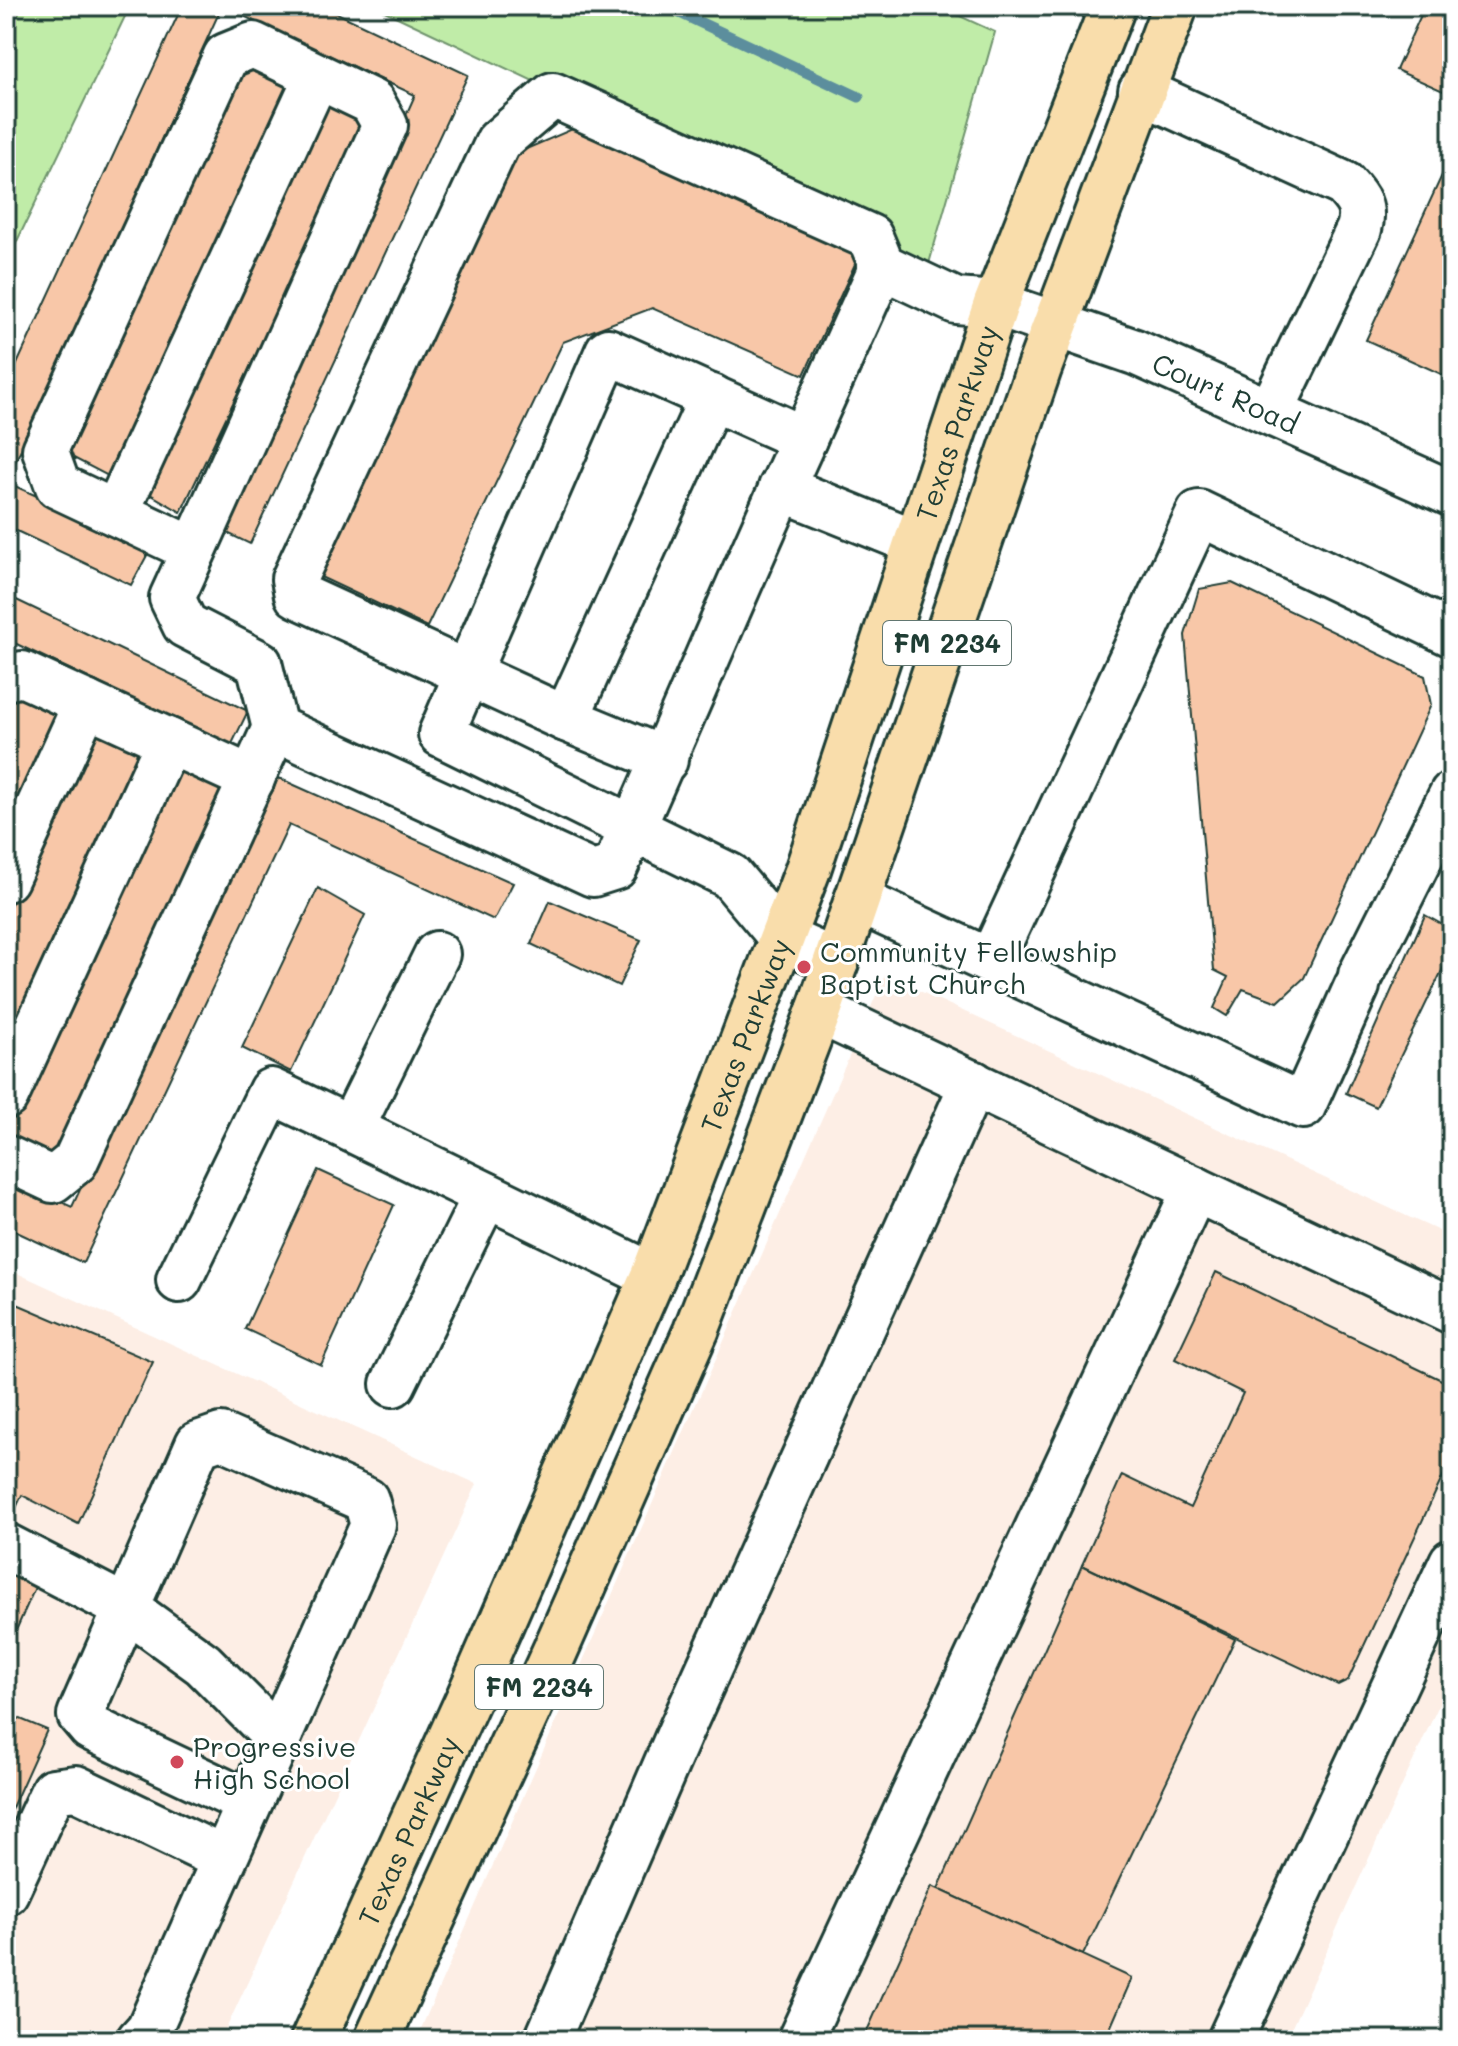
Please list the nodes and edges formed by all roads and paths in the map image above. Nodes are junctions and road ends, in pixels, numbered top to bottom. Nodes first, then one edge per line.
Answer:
1 (1113, 6) edge
2 (1175, 6) edge
3 (317, 76) junction
4 (1141, 91) junction
5 (882, 266) junction
6 (996, 304) junction
7 (1056, 323) junction
8 (712, 397) junction
9 (1271, 411) junction
10 (804, 439) junction
11 (781, 488) junction
12 (1452, 494) edge
13 (116, 513) junction
14 (915, 542) junction
15 (194, 550) junction
16 (1452, 634) edge
17 (469, 676) junction
18 (6, 678) edge
19 (86, 703) junction
20 (566, 719) junction
21 (275, 728) junction
22 (169, 741) junction
23 (665, 760) junction
24 (252, 779) junction
25 (1452, 794) edge
26 (633, 827) junction
27 (6, 879) edge
28 (857, 900) junction
29 (782, 938) junction
30 (437, 954) dead end
31 (991, 961) junction
32 (836, 962) junction
33 (819, 1011) junction
34 (973, 1083) junction
35 (6, 1096) edge
36 (351, 1129) junction
37 (6, 1158) edge
38 (1195, 1189) junction
39 (486, 1195) junction
40 (653, 1276) junction
41 (179, 1280) dead end
42 (1452, 1311) edge
43 (393, 1384) dead end
44 (6, 1546) edge
45 (1452, 1562) edge
46 (126, 1608) junction
47 (278, 1739) junction
48 (249, 1803) junction
49 (224, 1859) junction
50 (6, 1892) edge
51 (337, 1989) junction
52 (154, 2036) edge
53 (313, 2040) edge
54 (345, 2040) edge
55 (377, 2040) edge
56 (547, 2040) edge
57 (800, 2040) edge
58 (1230, 2040) edge

1 - 6 main road, Texas Parkway / FM 2234
2 - 4 main road, Texas Parkway / FM 2234
3 - 13 street
3 - 13 street
3 - 15 street
4 - 7 main road, Texas Parkway / FM 2234
4 - 9 street
5 - 6 street, Court Road
5 - 10 street
5 - 17 street
6 - 7 street, Court Road
6 - 14 main road, Texas Parkway / FM 2234
7 - 9 street, Court Road
7 - 28 main road, Texas Parkway / FM 2234
8 - 10 street
8 - 17 street
8 - 20 street
9 - 12 street, Court Road
10 - 11 street
11 - 14 street
11 - 23 street
13 - 15 street
14 - 29 main road, Texas Parkway / FM 2234
15 - 21 street
16 - 31 street
17 - 20 street
17 - 26 street
18 - 19 street
19 - 22 street
19 - 27 street
20 - 23 street
21 - 24 street
21 - 26 street
22 - 24 street
22 - 35 street
23 - 26 street
24 - 37 street
25 - 31 street
26 - 29 street
28 - 31 street
28 - 32 main road, Texas Parkway / FM 2234
29 - 32 street
29 - 40 main road, Texas Parkway / FM 2234
30 - 36 street
32 - 33 main road, Texas Parkway / FM 2234
33 - 34 street
33 - 55 main road, Texas Parkway / FM 2234
34 - 38 street
34 - 56 street
36 - 39 street
36 - 41 street
38 - 42 street
38 - 57 street
39 - 40 street
39 - 43 street
40 - 51 main road, Texas Parkway / FM 2234
44 - 46 street
45 - 58 street
46 - 47 street
46 - 47 street
46 - 48 street
47 - 48 street
48 - 49 street
49 - 50 street
49 - 52 street
51 - 53 main road, Texas Parkway / FM 2234
51 - 54 main road

